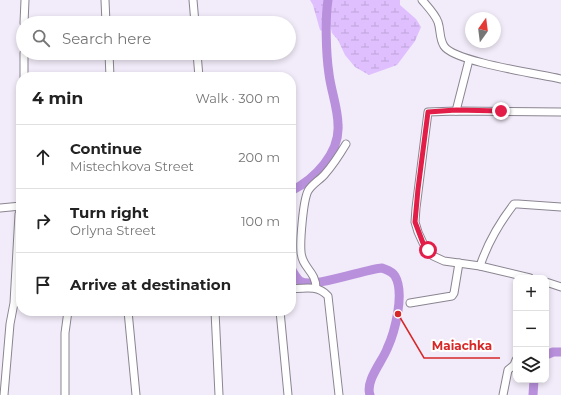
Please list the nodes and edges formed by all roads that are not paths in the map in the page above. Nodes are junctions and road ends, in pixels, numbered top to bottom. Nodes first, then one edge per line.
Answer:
1 (25, 0) edge
2 (105, 0) edge
3 (193, 0) edge
4 (422, 0) edge
5 (24, 16) edge
6 (106, 16) edge
7 (194, 16) edge
8 (24, 60) edge
9 (109, 60) edge
10 (198, 60) edge
11 (469, 60) junction
12 (24, 72) edge
13 (110, 72) edge
14 (199, 72) edge
15 (561, 79) edge
16 (456, 110) junction
17 (561, 112) edge
18 (346, 144) dead end
19 (16, 206) edge
20 (561, 207) edge
21 (0, 208) edge
22 (460, 264) junction
23 (480, 266) junction
24 (16, 267) edge
25 (518, 275) edge
26 (316, 283) junction
27 (549, 283) edge
28 (561, 287) edge
29 (296, 288) edge
30 (410, 303) dead end
31 (67, 316) edge
32 (128, 316) edge
33 (214, 316) edge
34 (280, 316) edge
35 (513, 366) edge
36 (4, 395) edge
37 (65, 395) edge
38 (136, 395) edge
39 (219, 395) edge
40 (288, 395) edge
41 (338, 395) edge
42 (503, 395) edge

1 - 5 street
2 - 6 street
3 - 7 street
4 - 11 street
8 - 12 street
9 - 13 street
10 - 14 street
11 - 15 street
11 - 16 street
16 - 17 street
16 - 22 street
18 - 26 street
19 - 21 street
20 - 23 street
22 - 23 street
22 - 30 street
23 - 25 street
24 - 36 street
26 - 29 street
26 - 41 street
27 - 28 street
31 - 37 street
32 - 38 street
33 - 39 street
34 - 40 street
35 - 42 street

